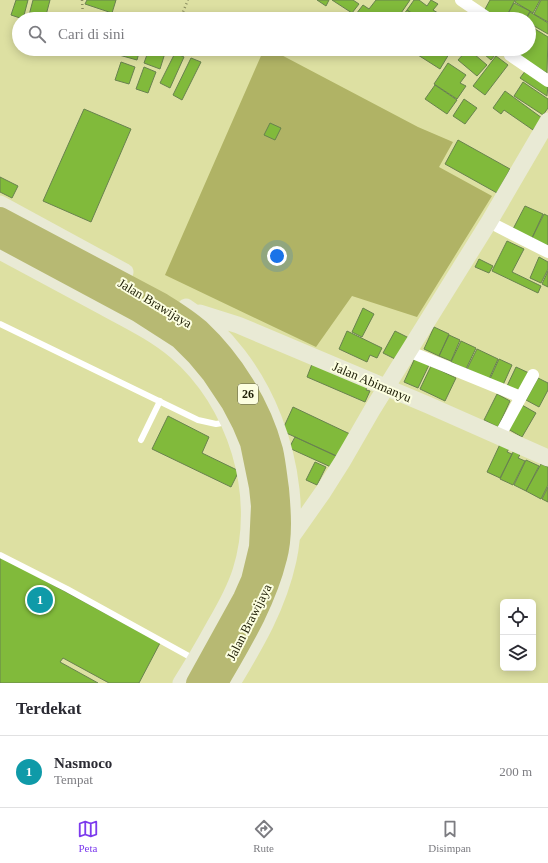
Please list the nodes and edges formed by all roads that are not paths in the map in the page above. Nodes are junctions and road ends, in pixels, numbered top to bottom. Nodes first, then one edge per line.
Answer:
1 (461, 0) edge
2 (479, 12) edge
3 (511, 56) edge
4 (548, 81) edge
5 (548, 120) edge
6 (0, 204) edge
7 (0, 218) edge
8 (489, 222) junction
9 (0, 237) edge
10 (0, 251) edge
11 (548, 252) edge
12 (194, 312) junction
13 (0, 324) edge
14 (408, 351) junction
15 (532, 375) dead end
16 (386, 388) junction
17 (521, 397) junction
18 (160, 401) junction
19 (229, 422) junction
20 (499, 437) junction
21 (141, 440) dead end
22 (548, 458) edge
23 (292, 536) junction
24 (0, 555) edge
25 (196, 659) junction
26 (182, 683) edge
27 (197, 683) edge
28 (217, 683) edge
29 (232, 683) edge

1 - 2 street
3 - 4 street
5 - 8 street
6 - 12 street
7 - 28 highway, Jalan Brawijaya / 26
8 - 11 street
8 - 14 street
9 - 27 highway, Jalan Brawijaya / 26
10 - 19 street
12 - 16 street, Jalan Abimanyu
12 - 23 street
13 - 18 lane
14 - 16 street
14 - 17 street
15 - 17 street
16 - 20 street, Jalan Abimanyu
16 - 23 street
17 - 20 street
18 - 19 lane
18 - 21 lane
19 - 25 street
20 - 22 street, Jalan Abimanyu
23 - 29 street
24 - 25 lane
25 - 26 street

